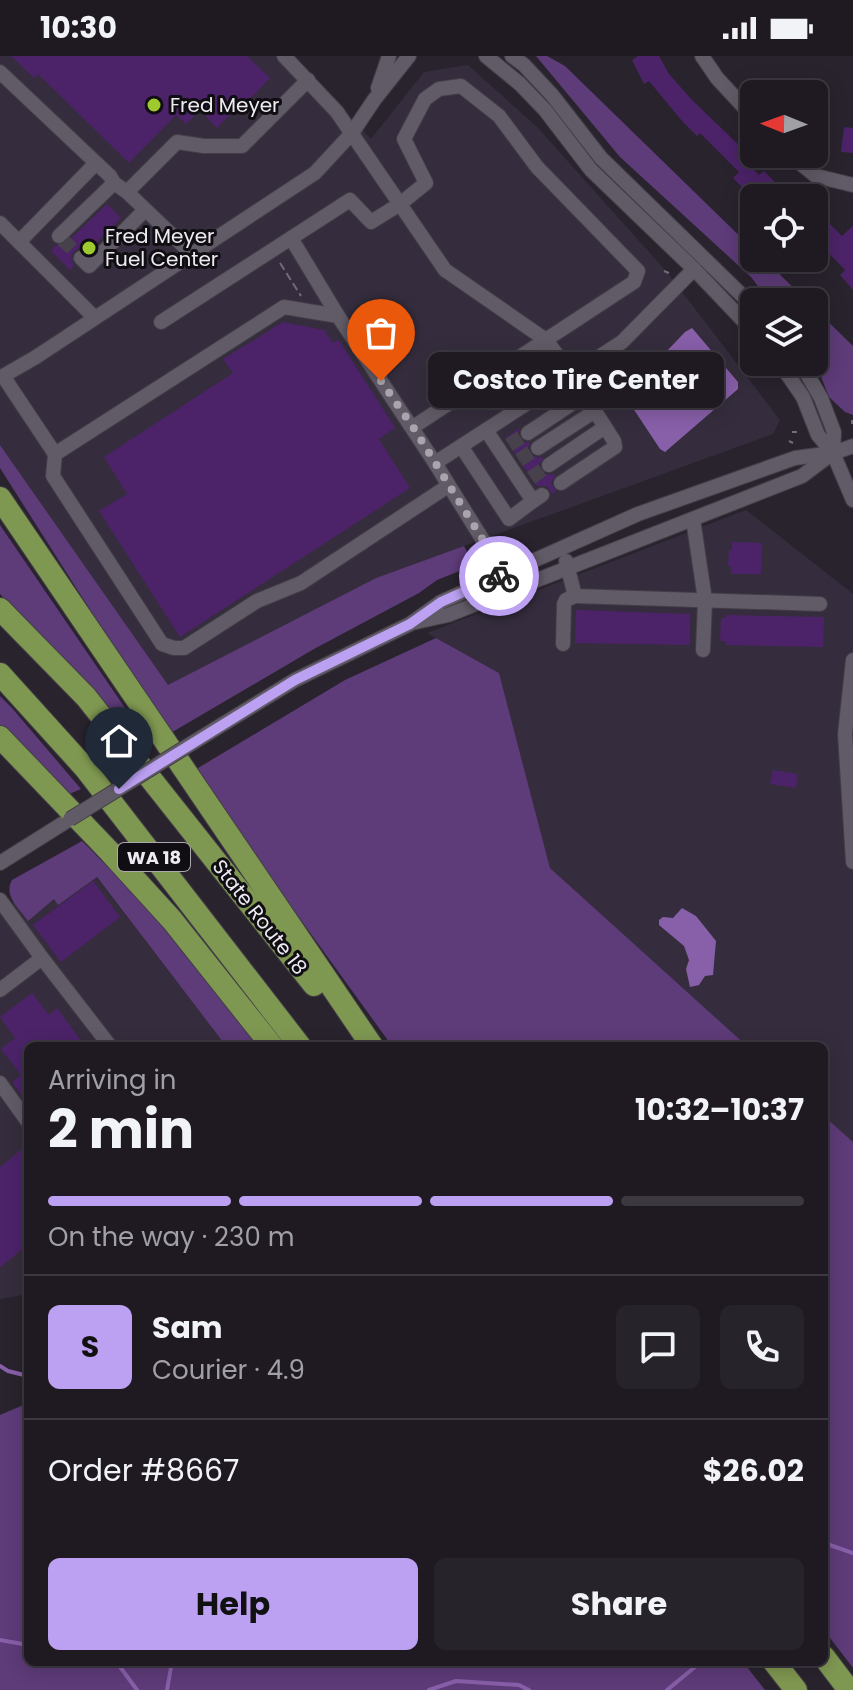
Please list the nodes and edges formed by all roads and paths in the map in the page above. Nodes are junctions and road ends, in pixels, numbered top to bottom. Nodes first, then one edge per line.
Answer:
1 (284, 56) edge
2 (389, 56) edge
3 (409, 56) edge
4 (486, 56) edge
5 (512, 56) edge
6 (702, 56) edge
7 (0, 72) edge
8 (308, 80) junction
9 (374, 100) junction
10 (740, 103) edge
11 (352, 133) junction
12 (96, 163) junction
13 (806, 168) edge
14 (114, 183) junction
15 (853, 185) edge
16 (127, 192) junction
17 (400, 204) junction
18 (145, 210) junction
19 (42, 219) junction
20 (0, 223) edge
21 (291, 238) junction
22 (19, 242) junction
23 (192, 254) junction
24 (81, 258) dead end
25 (280, 263) dead end
26 (694, 269) junction
27 (664, 271) dead end
28 (669, 273) dead end
29 (740, 293) edge
30 (304, 300) dead end
31 (338, 316) junction
32 (740, 317) edge
33 (95, 318) junction
34 (161, 322) dead end
35 (546, 340) junction
36 (572, 375) junction
37 (789, 376) edge
38 (808, 376) edge
39 (585, 395) junction
40 (595, 411) junction
41 (413, 427) junction
42 (605, 427) junction
43 (486, 430) junction
44 (792, 432) dead end
45 (797, 432) dead end
46 (528, 433) tunnel mouth
47 (461, 446) junction
48 (853, 446) edge
49 (538, 448) tunnel mouth
50 (833, 453) junction
51 (55, 454) junction
52 (435, 463) junction
53 (549, 465) tunnel mouth
54 (561, 483) dead end
55 (448, 486) junction
56 (0, 498) edge
57 (853, 500) edge
58 (638, 514) junction
59 (693, 519) junction
60 (568, 568) junction
61 (504, 574) junction
62 (575, 596) junction
63 (705, 600) junction
64 (820, 604) dead end
65 (0, 609) edge
66 (410, 624) junction
67 (563, 644) dead end
68 (703, 650) dead end
69 (853, 660) edge
70 (0, 674) edge
71 (0, 737) edge
72 (853, 862) edge
73 (0, 863) edge
74 (0, 900) edge
75 (42, 958) junction
76 (0, 990) edge
77 (107, 1042) edge
78 (269, 1042) edge
79 (297, 1042) edge
80 (358, 1042) edge
81 (369, 1042) edge
82 (0, 1083) edge
83 (24, 1116) edge
84 (828, 1662) edge
85 (777, 1666) edge
86 (796, 1690) edge
87 (849, 1690) edge

1 - 8 street
2 - 9 street
3 - 9 street
4 - 26 street
5 - 29 street
6 - 10 street
7 - 12 street
8 - 11 street
8 - 16 street
9 - 11 street
11 - 17 street
11 - 23 street
12 - 14 street
12 - 19 street
13 - 15 street
14 - 16 street
14 - 19 street
16 - 18 street
17 - 21 street
17 - 35 street
17 - 35 street
18 - 23 street
18 - 24 street
19 - 22 street
20 - 22 street
21 - 31 street
21 - 34 street
22 - 33 street
23 - 33 street
25 - 30 path
26 - 32 street
26 - 36 street
27 - 28 path
31 - 41 street
31 - 51 street
33 - 51 street
35 - 36 street
35 - 41 street
36 - 39 street
36 - 43 street
37 - 50 street
38 - 50 street
39 - 40 street
39 - 46 street
40 - 42 street
40 - 49 street
41 - 52 street
42 - 53 street
42 - 54 street
43 - 47 street
43 - 47 street
44 - 45 path
47 - 52 street
48 - 50 street
50 - 57 street
50 - 58 street
50 - 59 street
51 - 55 street
52 - 55 street
55 - 61 street
56 - 81 highway
58 - 60 street
58 - 61 street
59 - 60 street
59 - 63 street
60 - 62 street
60 - 66 street
61 - 66 street
62 - 63 street
62 - 67 street
63 - 64 street
63 - 68 street
65 - 80 highway, State Route 18 / WA 18
66 - 73 street, bridge
69 - 72 street
70 - 79 highway, WA 18
71 - 78 highway
74 - 75 street
75 - 76 street
75 - 77 street
82 - 83 street
84 - 87 highway
85 - 86 highway

